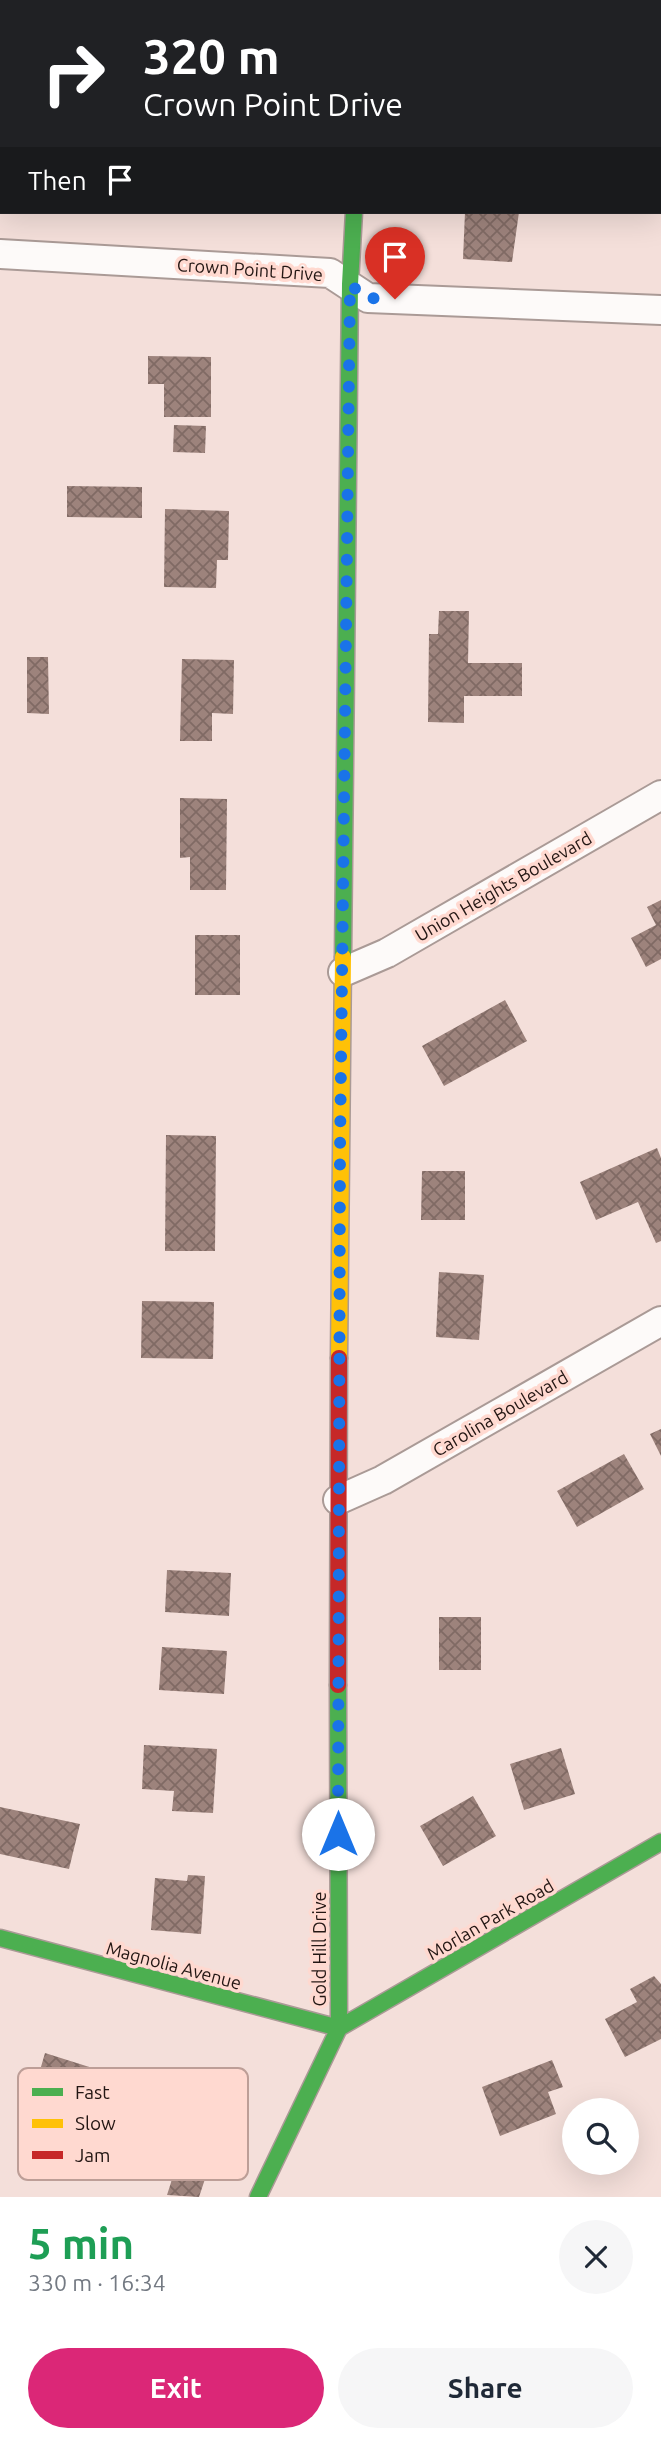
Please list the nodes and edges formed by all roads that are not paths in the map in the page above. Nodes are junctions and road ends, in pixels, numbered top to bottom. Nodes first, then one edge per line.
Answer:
1 (354, 214) edge
2 (0, 254) edge
3 (350, 285) junction
4 (661, 310) edge
5 (661, 796) edge
6 (343, 971) junction
7 (661, 1321) edge
8 (338, 1500) junction
9 (661, 1842) edge
10 (0, 1938) edge
11 (339, 2028) junction
12 (258, 2197) edge

1 - 3 street, Gold Hill Drive
2 - 3 street, Crown Point Drive
3 - 4 street, Crown Point Drive
3 - 6 street, Gold Hill Drive
5 - 6 street, Union Heights Boulevard
6 - 8 street, Gold Hill Drive
7 - 8 street, Carolina Boulevard
8 - 11 street, Gold Hill Drive
9 - 11 street, Morlan Park Road
10 - 11 street, Magnolia Avenue
11 - 12 street, Gold Hill Drive

